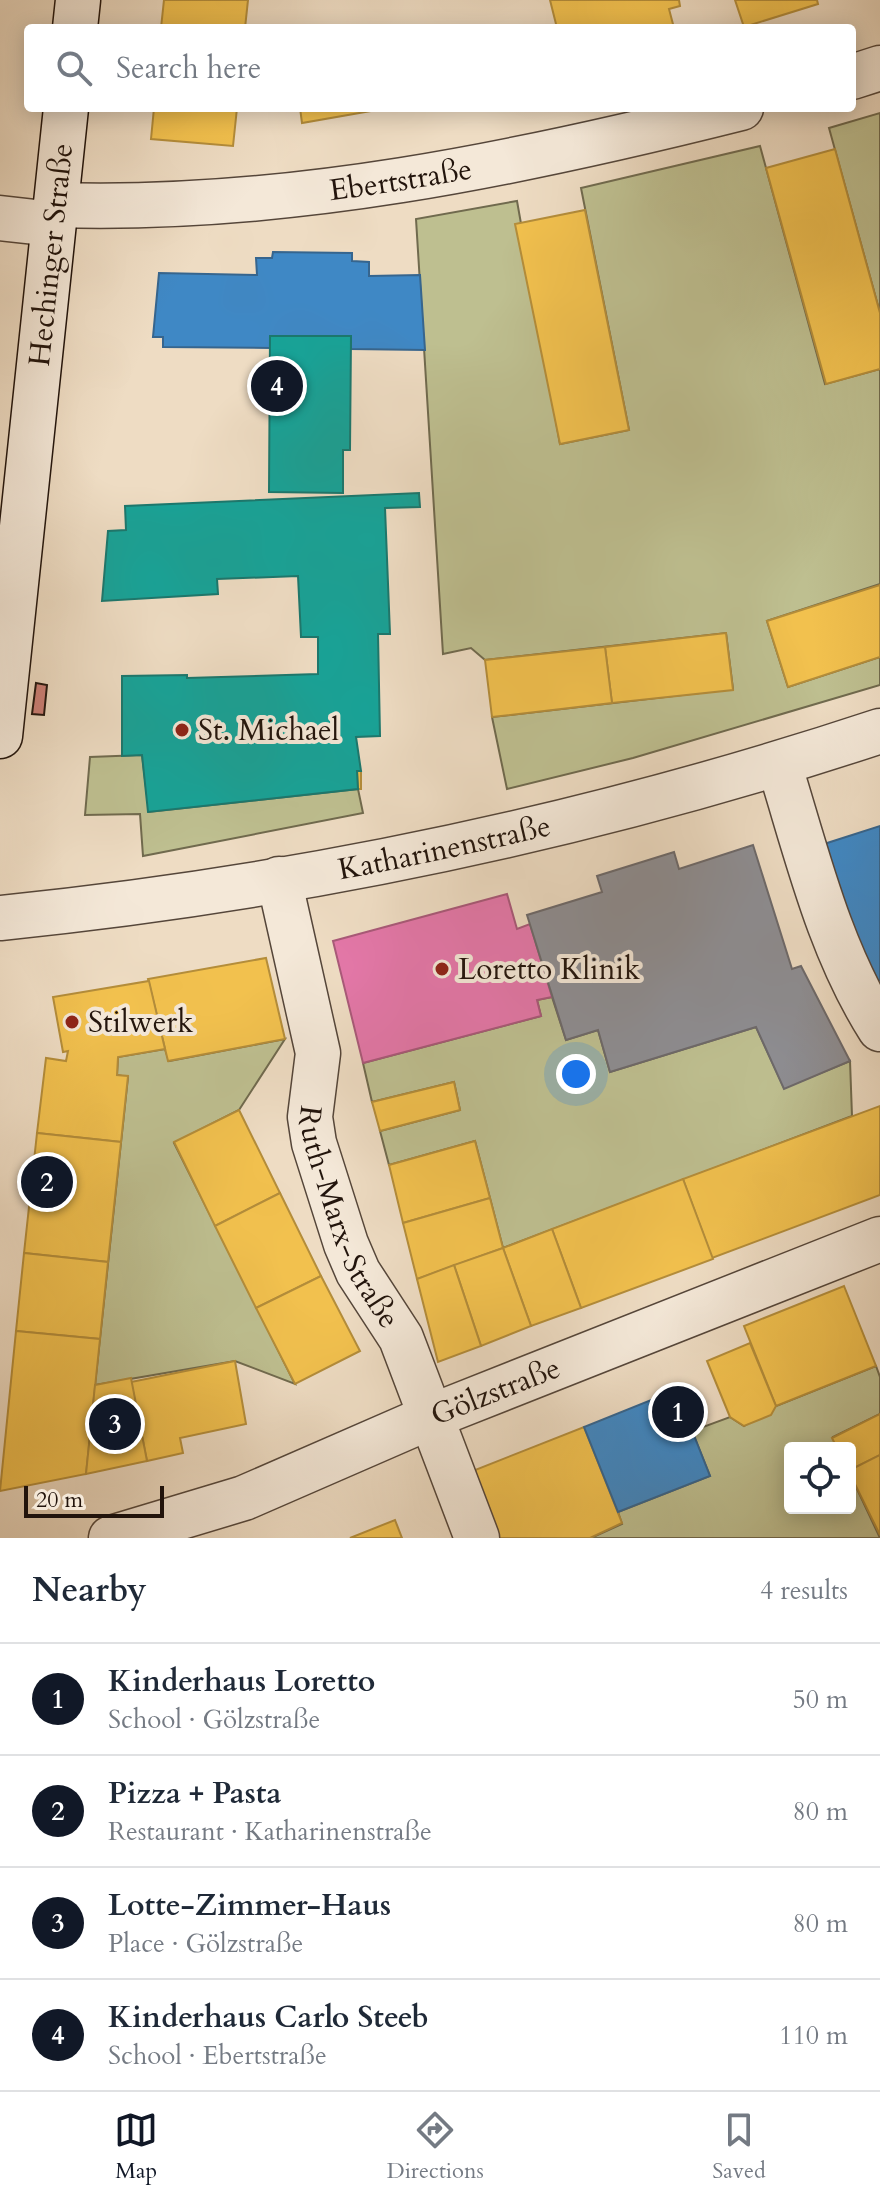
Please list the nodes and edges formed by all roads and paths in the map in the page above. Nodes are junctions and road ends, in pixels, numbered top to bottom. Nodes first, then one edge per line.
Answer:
1 (78, 0) edge
2 (75, 24) edge
3 (880, 68) edge
4 (856, 76) edge
5 (66, 112) edge
6 (724, 112) edge
7 (54, 214) junction
8 (0, 218) edge
9 (1, 715) edge
10 (880, 731) edge
11 (779, 764) junction
12 (279, 879) junction
13 (0, 918) edge
14 (880, 1029) edge
15 (880, 1239) edge
16 (430, 1417) junction
17 (111, 1538) edge
18 (477, 1538) edge

1 - 2 street
3 - 4 street
5 - 7 street, Hechinger Straße
6 - 7 street, Ebertstraße
7 - 8 street, Ebertstraße
7 - 9 street, Hechinger Straße
10 - 11 street, Katharinenstraße
11 - 12 street, Katharinenstraße
11 - 14 street
12 - 13 street, Katharinenstraße
12 - 16 street, Ruth-Marx-Straße
15 - 16 street, Gölzstraße
16 - 17 street, Gölzstraße
16 - 18 street, Ruth-Marx-Straße

